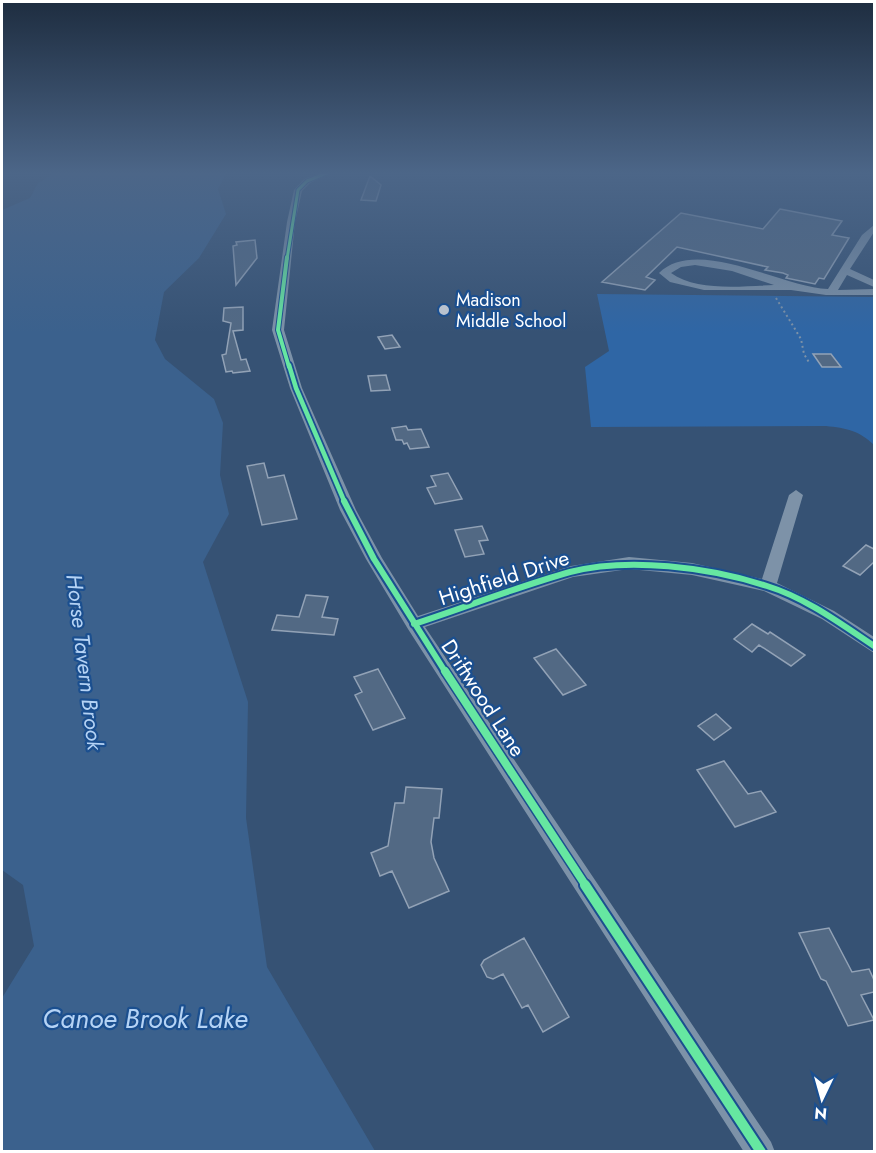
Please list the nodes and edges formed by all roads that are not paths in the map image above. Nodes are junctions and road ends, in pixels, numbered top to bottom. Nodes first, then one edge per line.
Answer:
1 (291, 226) edge
2 (874, 228) edge
3 (846, 271) junction
4 (874, 284) edge
5 (790, 287) junction
6 (832, 291) junction
7 (874, 292) edge
8 (796, 495) dead end
9 (768, 586) junction
10 (414, 624) junction
11 (874, 646) edge
12 (761, 1152) edge

1 - 10 street, Driftwood Lane
2 - 3 street
3 - 4 street
3 - 6 street
5 - 5 street
5 - 6 street
6 - 7 street
8 - 9 street
9 - 10 street, Highfield Drive
9 - 11 street, Highfield Drive
10 - 12 street, Driftwood Lane

